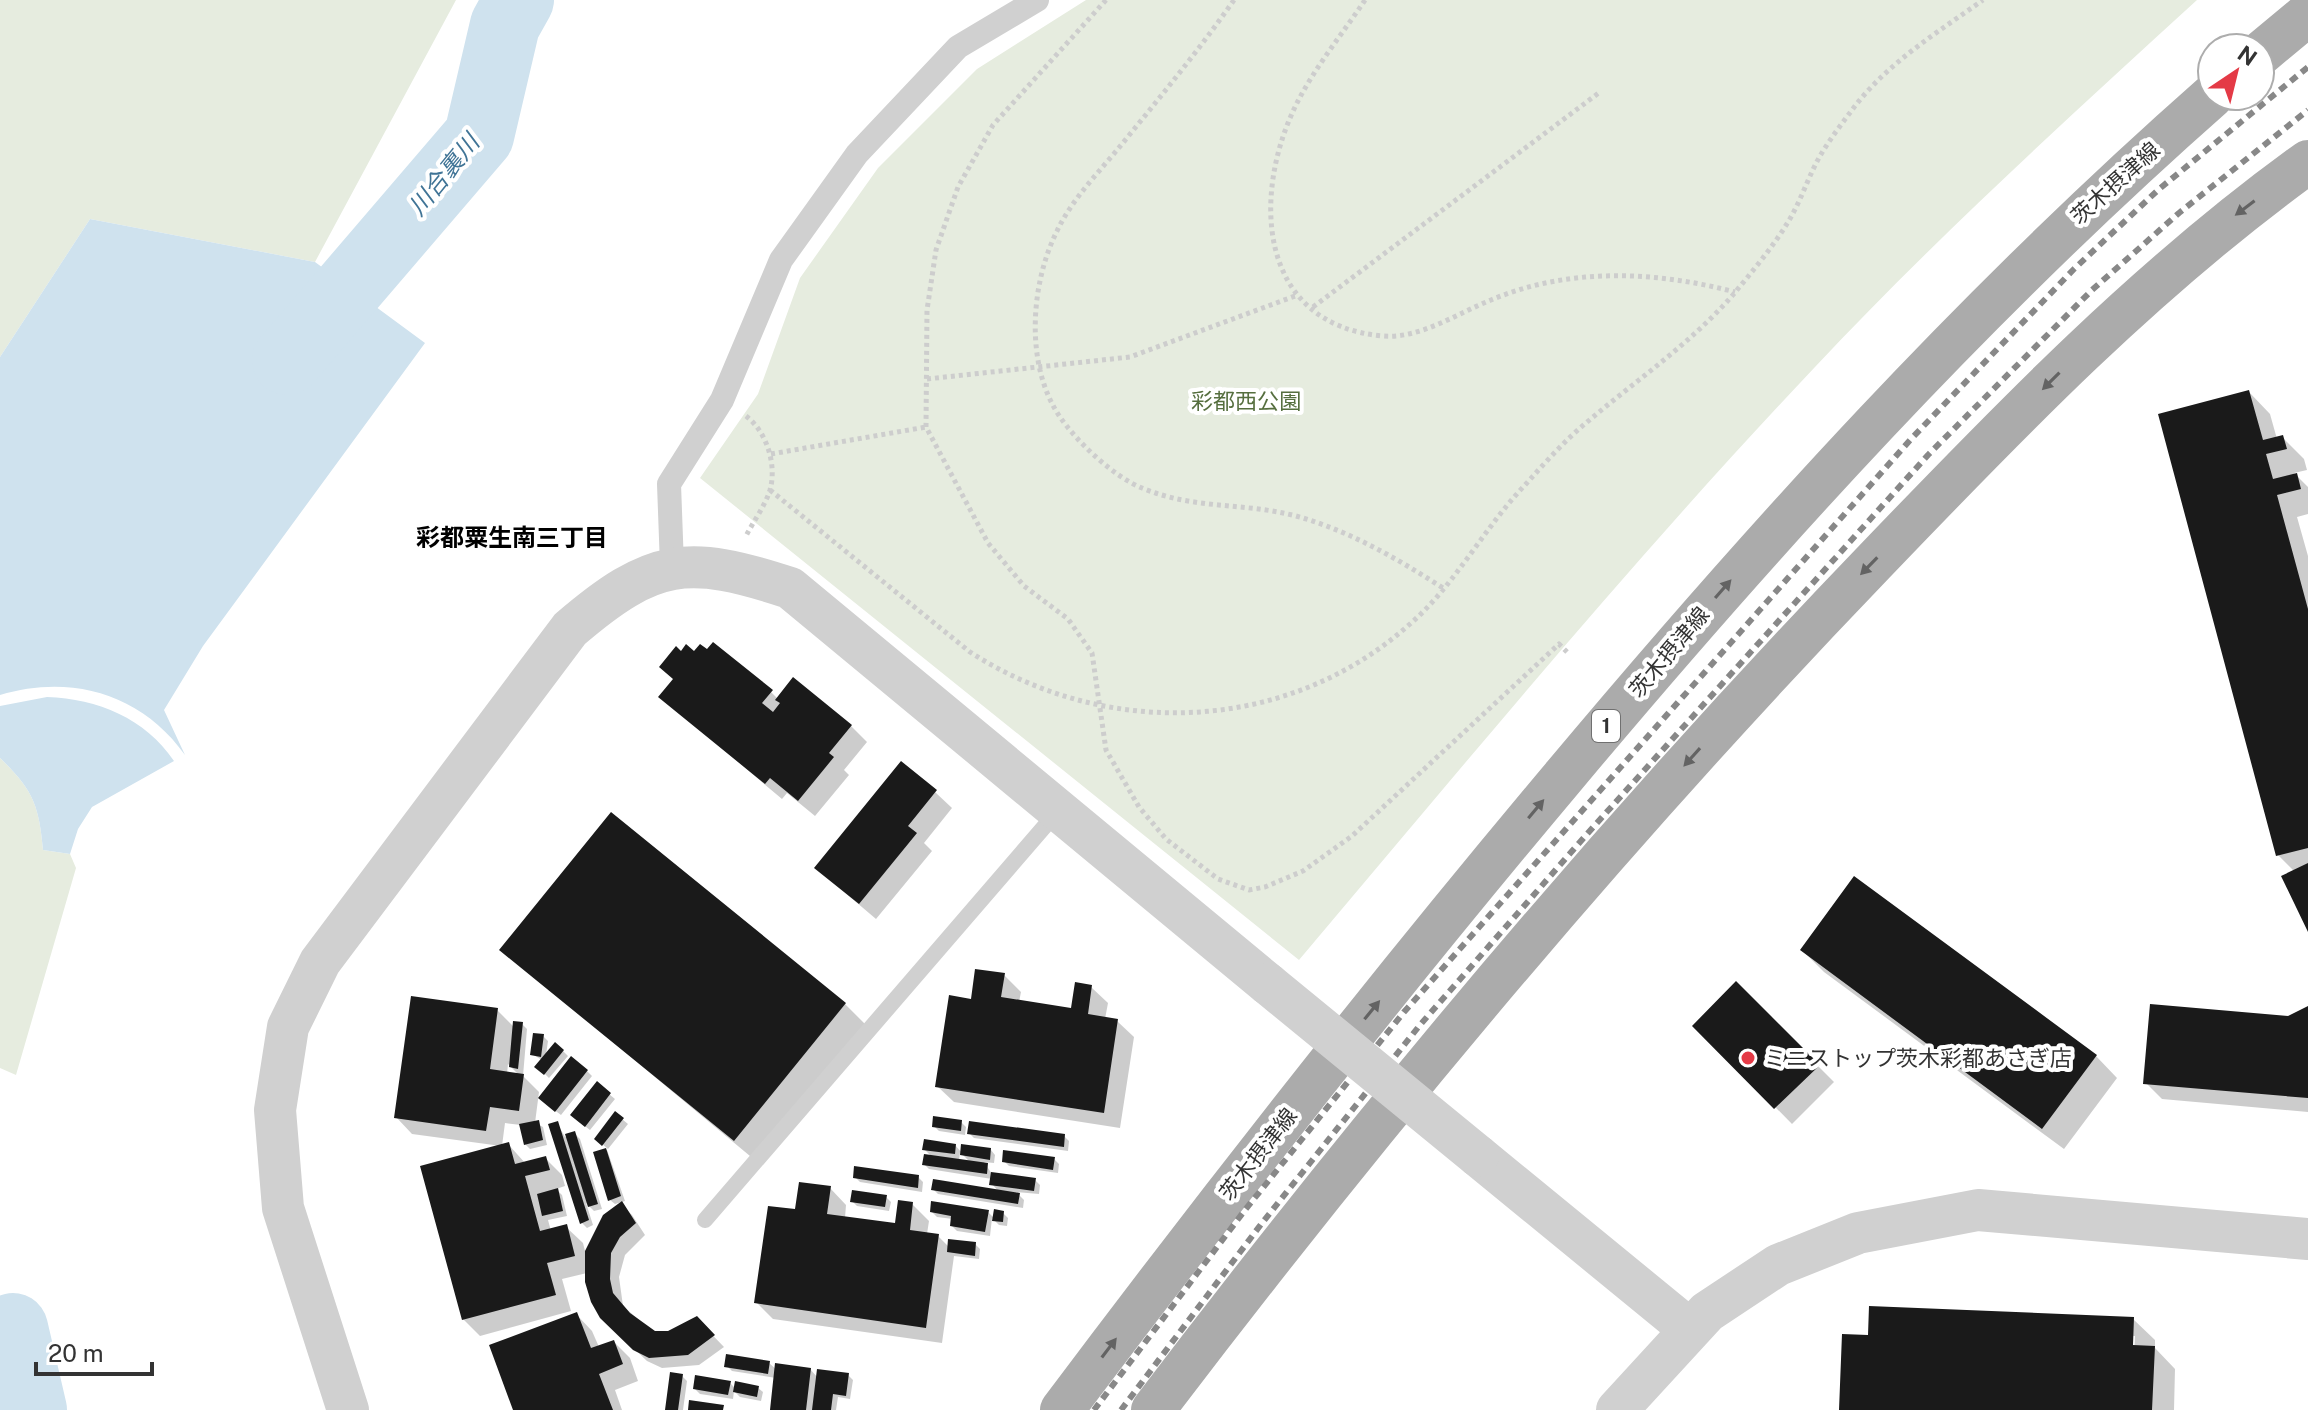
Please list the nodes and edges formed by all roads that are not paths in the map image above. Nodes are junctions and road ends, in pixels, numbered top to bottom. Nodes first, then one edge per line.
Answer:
1 (1037, 0) edge
2 (2308, 14) edge
3 (2276, 41) edge
4 (2196, 111) edge
5 (2308, 162) edge
6 (672, 566) junction
7 (1058, 811) junction
8 (705, 1220) dead end
9 (2308, 1239) edge
10 (1688, 1328) junction
11 (348, 1410) edge
12 (1062, 1410) edge
13 (1153, 1410) edge
14 (1617, 1410) edge

1 - 6 street
2 - 3 main road
12 -> 4 main road, 茨木摂津線 / 1
5 -> 13 main road
6 - 7 street
6 - 11 street
7 - 8 lane
7 - 10 street, bridge
9 - 10 street
10 - 14 street

